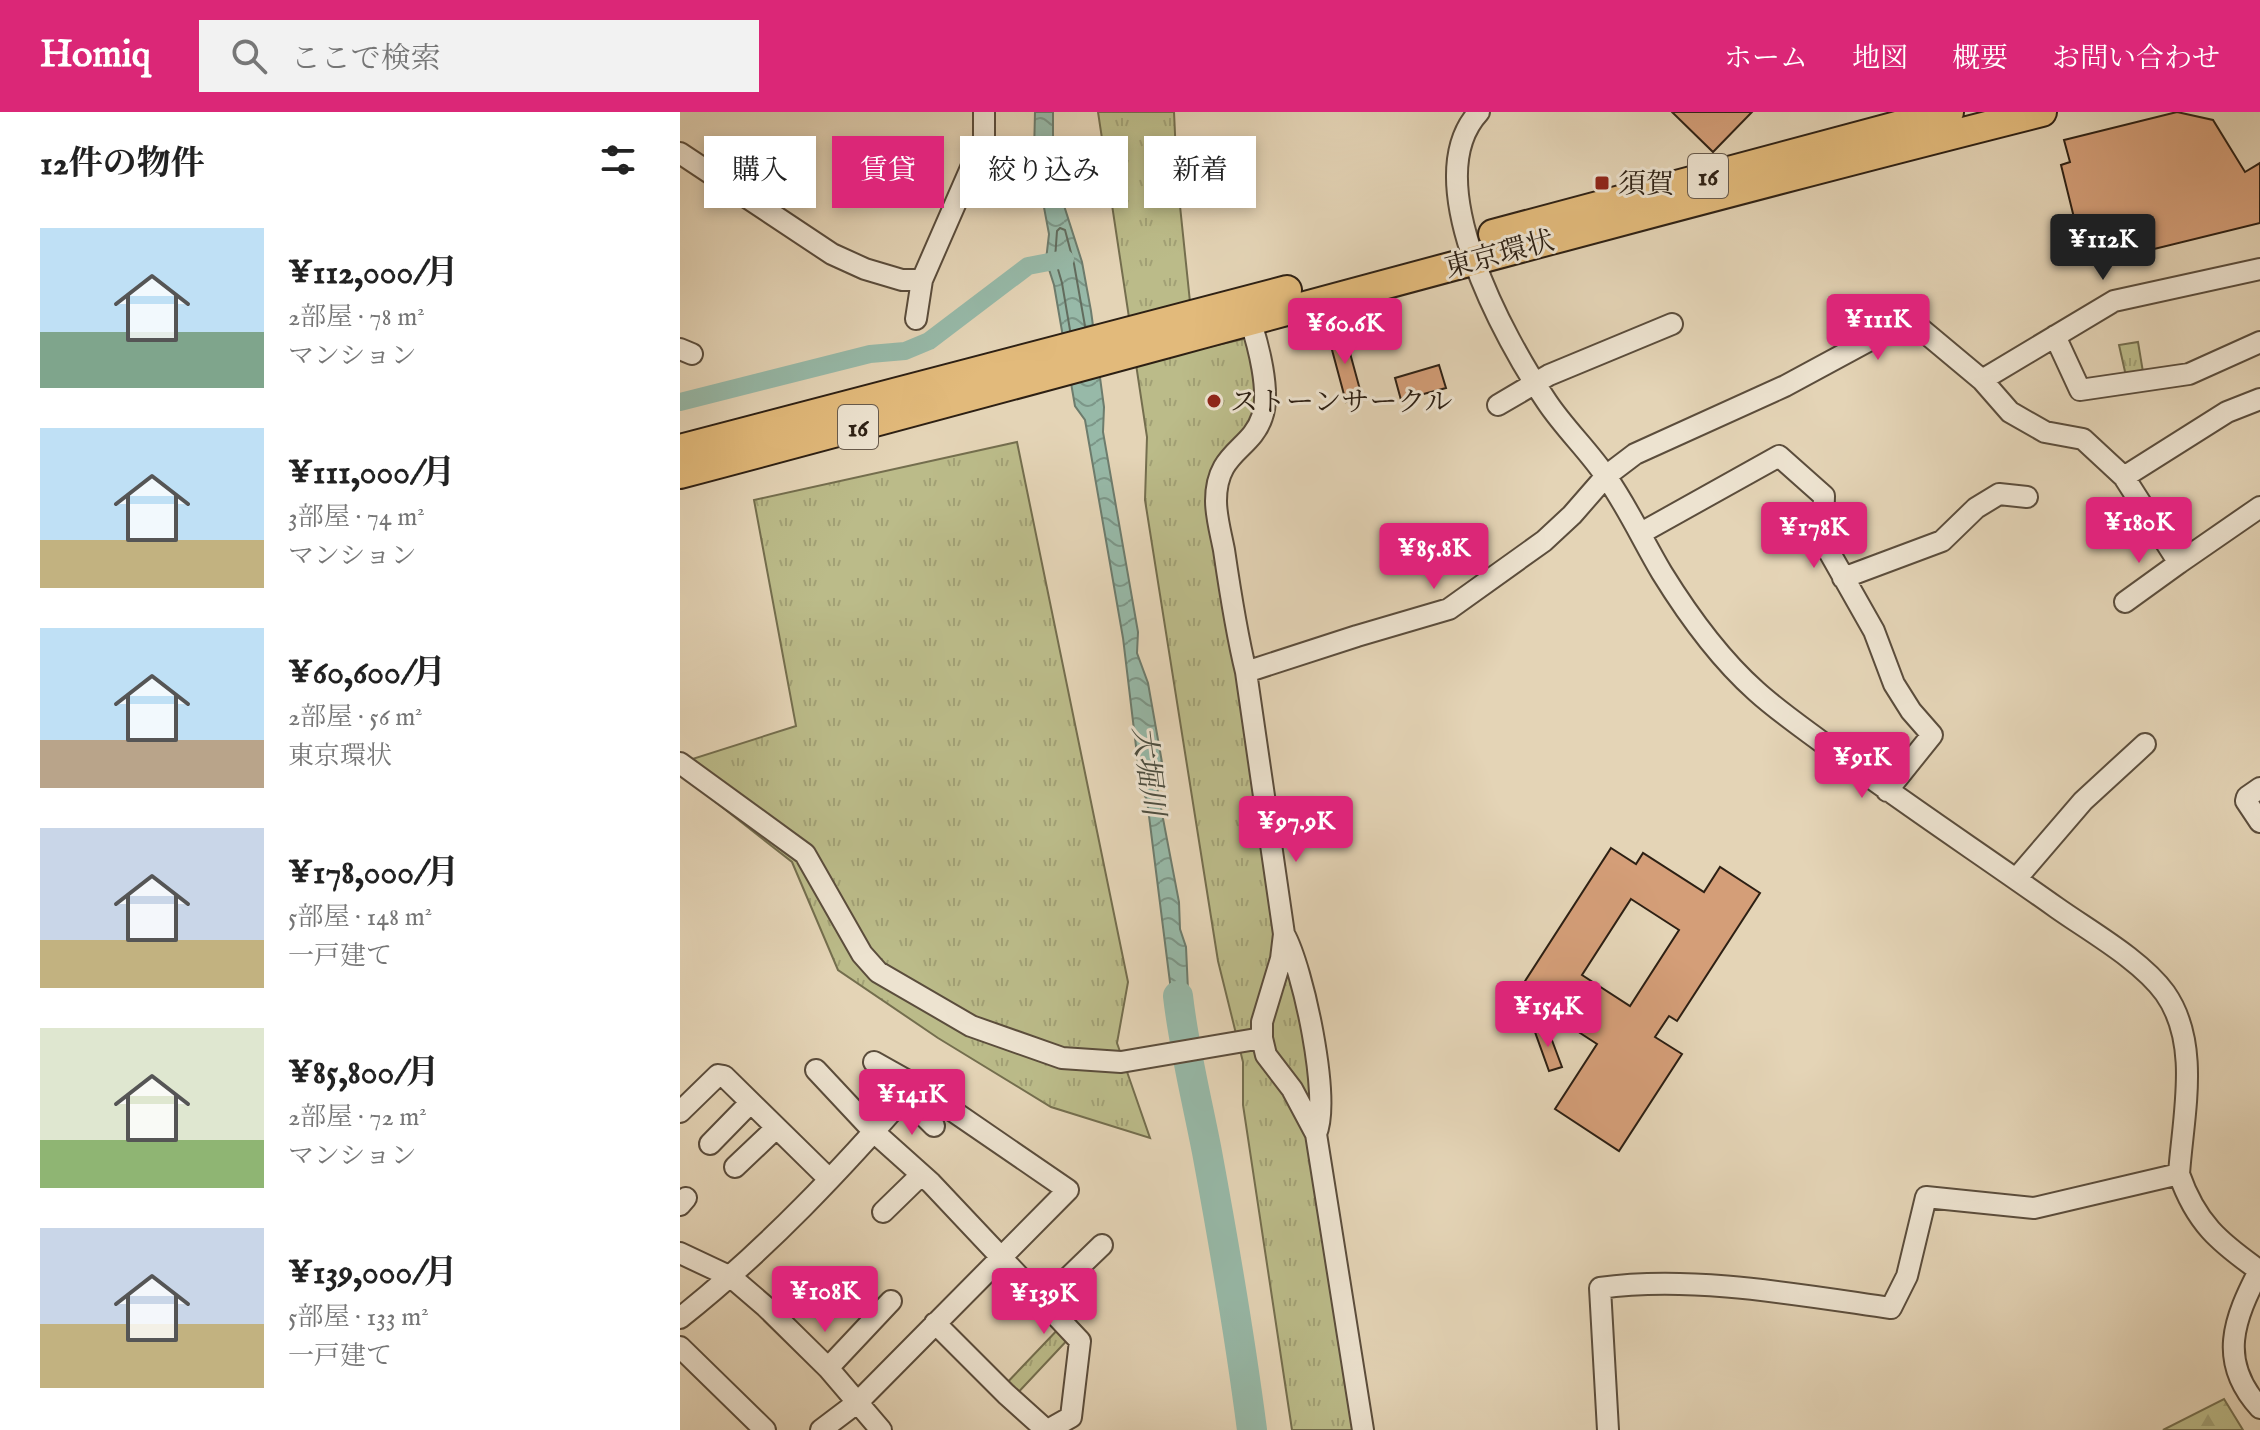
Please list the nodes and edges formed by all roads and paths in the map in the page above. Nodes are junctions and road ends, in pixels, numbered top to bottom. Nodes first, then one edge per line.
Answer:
1 (984, 112) edge
2 (1479, 112) edge
3 (1949, 112) edge
4 (2042, 112) edge
5 (680, 153) edge
6 (1470, 250) junction
7 (2260, 269) edge
8 (922, 280) junction
9 (916, 319) dead end
10 (1250, 320) junction
11 (1672, 324) dead end
12 (2055, 336) junction
13 (1132, 340) junction
14 (2260, 342) edge
15 (1033, 369) junction
16 (1982, 380) junction
17 (1535, 383) junction
18 (2260, 399) edge
19 (1498, 405) dead end
20 (680, 449) edge
21 (680, 474) edge
22 (1606, 476) junction
23 (2124, 477) junction
24 (2027, 497) dead end
25 (2260, 507) edge
26 (1641, 533) junction
27 (2179, 563) junction
28 (1843, 578) junction
29 (2125, 602) dead end
30 (1246, 672) junction
31 (2145, 744) dead end
32 (680, 763) edge
33 (2260, 788) edge
34 (1887, 791) junction
35 (2260, 822) edge
36 (2016, 879) junction
37 (1284, 934) junction
38 (1255, 1040) junction
39 (874, 1062) dead end
40 (816, 1070) dead end
41 (910, 1091) junction
42 (750, 1103) junction
43 (680, 1112) edge
44 (934, 1126) dead end
45 (775, 1129) junction
46 (874, 1132) junction
47 (1316, 1134) junction
48 (710, 1144) dead end
49 (735, 1167) dead end
50 (2179, 1174) junction
51 (921, 1175) junction
52 (828, 1178) junction
53 (883, 1212) dead end
54 (1102, 1245) dead end
55 (680, 1253) edge
56 (1000, 1257) junction
57 (2260, 1270) edge
58 (731, 1277) junction
59 (891, 1301) dead end
60 (1043, 1302) junction
61 (680, 1318) edge
62 (935, 1323) junction
63 (680, 1347) edge
64 (828, 1368) junction
65 (858, 1402) junction
66 (2260, 1408) edge
67 (765, 1430) edge
68 (821, 1430) edge
69 (881, 1430) edge
70 (1047, 1430) edge
71 (1363, 1430) edge
72 (1608, 1430) edge

1 - 8 street
2 - 6 street
3 - 6 highway, 東京環状 / 16
4 - 6 highway, 東京環状 / 16
5 - 8 street
6 - 10 highway, 東京環状 / 16
6 - 13 highway, 東京環状 / 16
6 - 17 street
7 - 12 street
8 - 9 street
10 - 13 highway, 東京環状 / 16
10 - 30 street
11 - 17 street
12 - 14 street
12 - 16 street
13 - 15 highway, 東京環状 / 16
15 - 20 highway, 東京環状 / 16
15 - 21 highway, 東京環状 / 16
16 - 22 street
16 - 23 street
17 - 19 street
17 - 22 street
18 - 23 street
22 - 26 street
22 - 30 street
23 - 27 street
24 - 28 street
25 - 27 street
26 - 28 street
26 - 34 street
27 - 29 street
28 - 34 street
30 - 37 street
31 - 36 street
32 - 38 street
33 - 35 street
34 - 36 street
36 - 50 street
37 - 38 street
37 - 47 street
38 - 47 street
39 - 41 street
40 - 46 street
41 - 44 street
41 - 46 street
41 - 56 street
42 - 43 street
42 - 45 street
42 - 48 street
45 - 49 street
45 - 52 street
46 - 51 street
46 - 52 street
47 - 71 street
50 - 57 street
50 - 72 street
51 - 53 street
51 - 56 street
52 - 58 street
54 - 60 street
55 - 58 street
56 - 60 street
56 - 62 street
57 - 66 street
58 - 61 street
58 - 64 street
59 - 64 street
60 - 70 street
62 - 65 street
62 - 70 street
63 - 67 street
64 - 65 street
65 - 68 street
65 - 69 street

